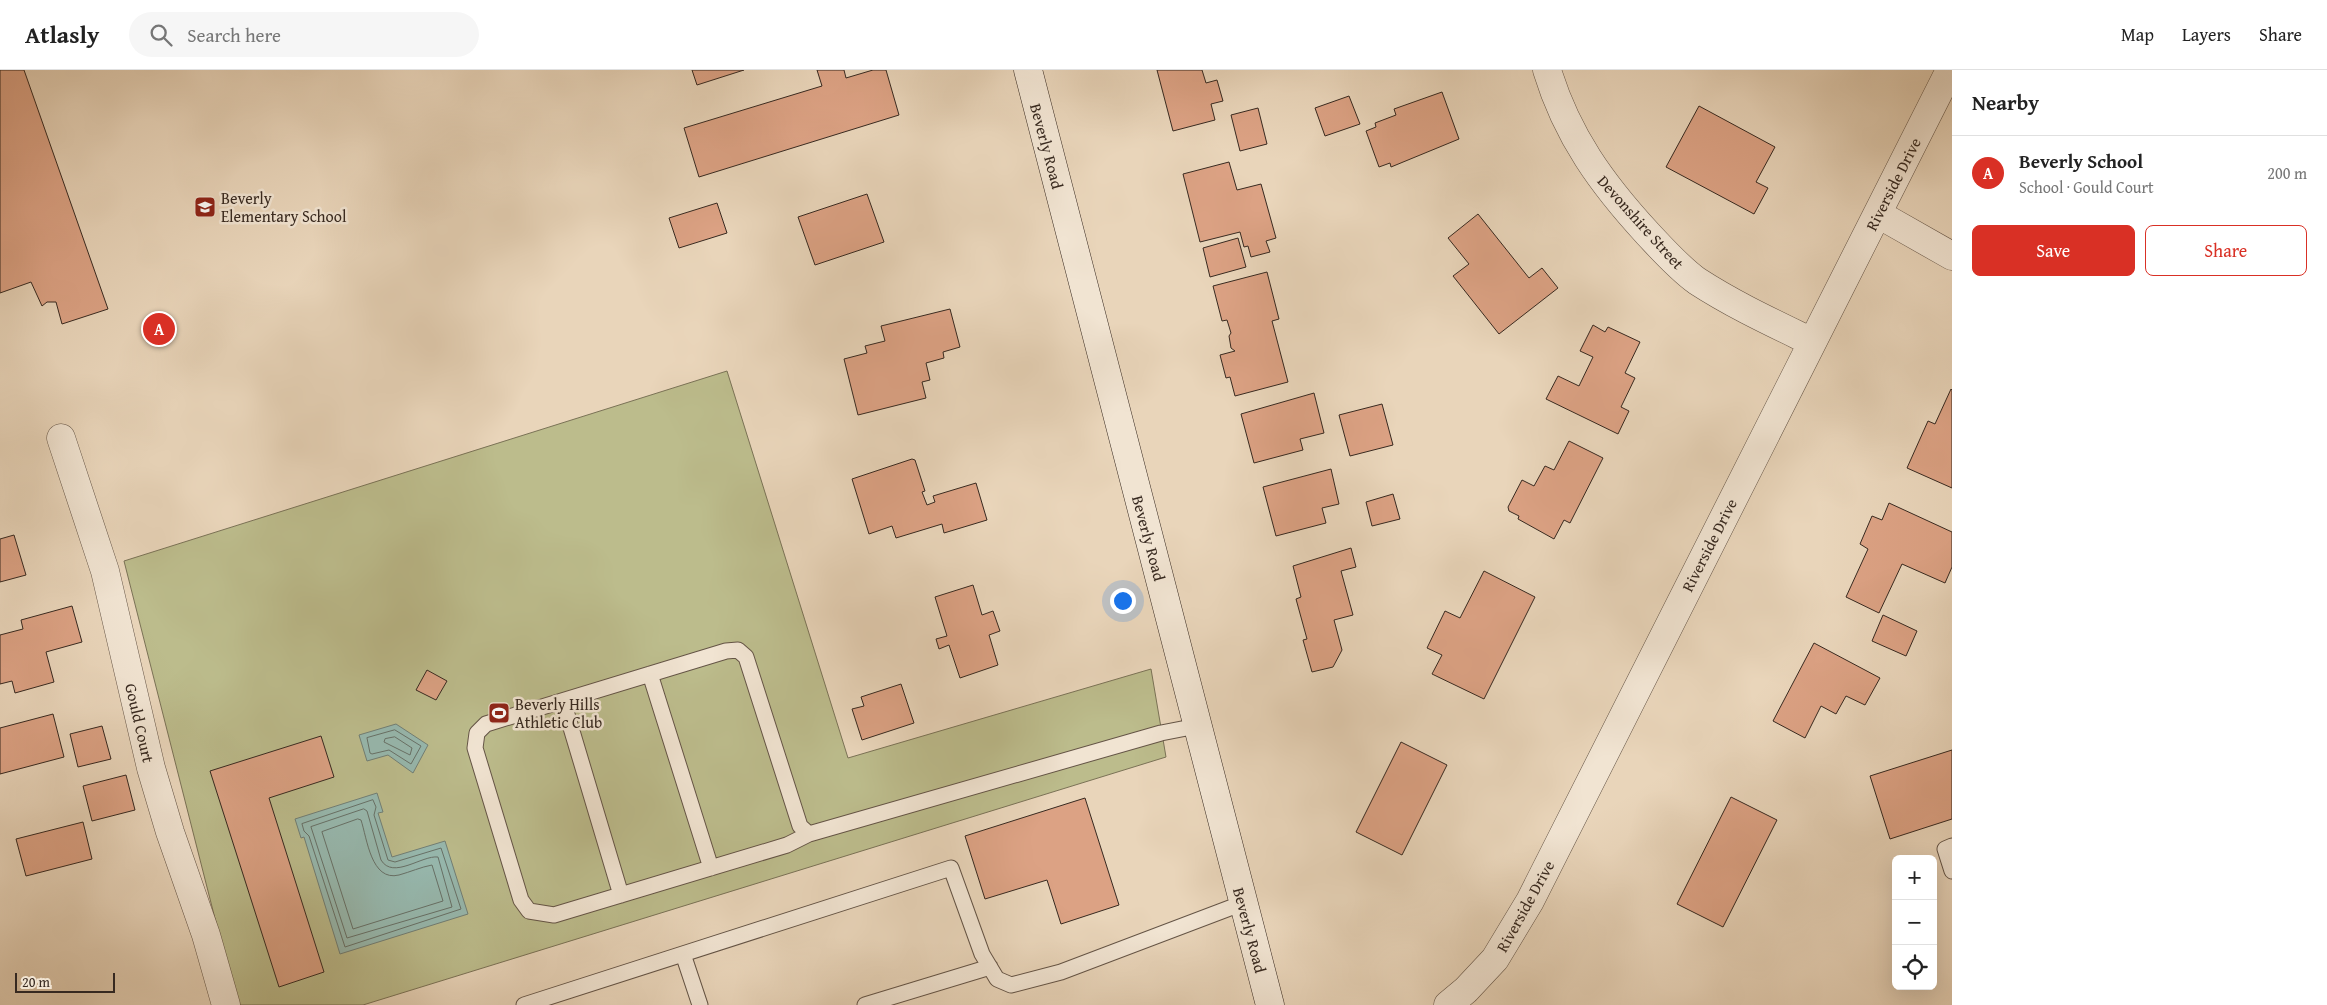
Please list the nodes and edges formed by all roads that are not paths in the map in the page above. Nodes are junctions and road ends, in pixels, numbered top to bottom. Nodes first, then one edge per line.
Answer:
1 (1028, 70) edge
2 (1547, 70) edge
3 (1950, 70) edge
4 (1878, 214) junction
5 (1952, 256) edge
6 (1812, 342) junction
7 (61, 438) dead end
8 (650, 674) junction
9 (563, 701) junction
10 (1197, 726) junction
11 (808, 834) junction
12 (1952, 846) edge
13 (711, 868) junction
14 (1952, 871) edge
15 (621, 895) junction
16 (1243, 903) junction
17 (684, 954) junction
18 (990, 967) junction
19 (226, 1005) edge
20 (524, 1005) edge
21 (700, 1005) edge
22 (865, 1005) edge
23 (1270, 1005) edge
24 (1448, 1005) edge

1 - 10 street, Beverly Road
2 - 6 street, Devonshire Street
3 - 4 street, Riverside Drive
4 - 5 street
4 - 6 street, Riverside Drive
6 - 24 street, Riverside Drive
7 - 19 street, Gould Court
8 - 9 lane
8 - 11 lane
8 - 13 lane
9 - 15 lane
9 - 15 lane
10 - 11 lane
10 - 16 street, Beverly Road
11 - 13 lane
12 - 14 lane
13 - 15 lane
16 - 18 lane
16 - 23 street, Beverly Road
17 - 18 lane
17 - 20 lane
17 - 21 lane
18 - 22 lane

